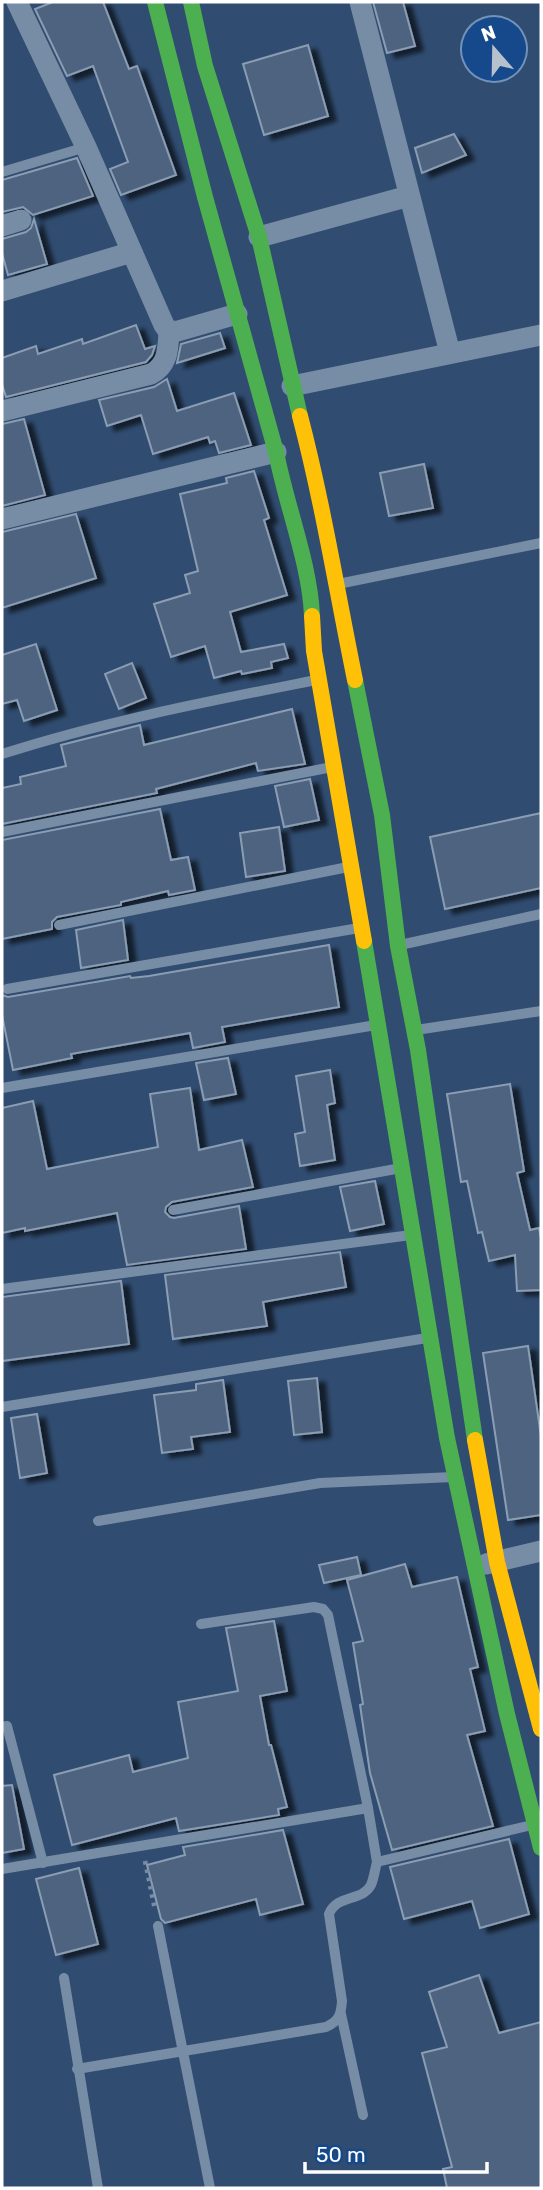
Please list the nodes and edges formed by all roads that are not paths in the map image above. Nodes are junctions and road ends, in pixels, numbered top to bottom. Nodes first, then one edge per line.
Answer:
1 (17, 2) edge
2 (155, 2) edge
3 (191, 2) edge
4 (360, 2) edge
5 (86, 147) junction
6 (2, 172) edge
7 (409, 196) junction
8 (259, 237) junction
9 (132, 252) junction
10 (2, 291) edge
11 (237, 314) junction
12 (169, 332) junction
13 (541, 335) edge
14 (450, 353) junction
15 (292, 386) junction
16 (2, 411) edge
17 (276, 452) junction
18 (2, 519) edge
19 (541, 543) edge
20 (324, 588) junction
21 (319, 679) junction
22 (2, 754) edge
23 (334, 766) junction
24 (2, 832) edge
25 (352, 866) junction
26 (541, 914) edge
27 (59, 925) dead end
28 (362, 928) junction
29 (398, 946) junction
30 (6, 989) dead end
31 (541, 1011) edge
32 (379, 1025) junction
33 (414, 1031) junction
34 (2, 1088) edge
35 (402, 1168) junction
36 (173, 1210) dead end
37 (414, 1235) junction
38 (2, 1289) edge
39 (431, 1338) junction
40 (2, 1407) edge
41 (455, 1477) junction
42 (98, 1521) dead end
43 (541, 1551) edge
44 (498, 1562) junction
45 (474, 1566) junction
46 (201, 1624) dead end
47 (2, 1727) edge
48 (541, 1729) edge
49 (368, 1808) junction
50 (538, 1823) edge
51 (541, 1848) edge
52 (377, 1862) junction
53 (43, 1863) junction
54 (2, 1869) edge
55 (158, 1926) road end
56 (64, 1978) dead end
57 (341, 2014) junction
58 (182, 2052) junction
59 (77, 2069) junction
60 (363, 2115) dead end
61 (97, 2188) edge
62 (210, 2188) edge

1 - 5 street
2 - 11 main road
3 - 8 main road
4 - 7 street
5 - 6 lane
5 - 9 street
7 - 8 street
7 - 14 street
8 - 15 main road
9 - 10 street
9 - 12 street
11 - 12 street
11 - 17 main road
12 - 16 street
13 - 14 street
14 - 15 street
15 - 20 main road
17 - 18 street
17 - 20 main road
19 - 20 lane
20 - 21 main road
20 - 29 main road
21 - 22 lane
21 - 23 main road
23 - 24 lane
23 - 25 main road
25 - 27 lane
25 - 28 main road
26 - 29 lane
28 - 30 lane
28 - 32 main road
29 - 33 main road
31 - 33 lane
32 - 34 lane
32 - 35 main road
33 - 44 main road
35 - 36 lane
35 - 37 main road
37 - 38 lane
37 - 39 main road
39 - 40 lane
39 - 41 main road
41 - 42 lane
41 - 45 main road
43 - 44 street
44 - 45 street
44 - 48 main road
45 - 50 main road
46 - 49 lane
47 - 53 lane
49 - 52 lane
49 - 53 lane
50 - 51 main road
50 - 52 lane
52 - 57 lane
53 - 54 lane
55 - 58 lane
56 - 59 lane
57 - 58 lane
57 - 60 lane
58 - 59 lane
58 - 62 lane
59 - 61 lane

